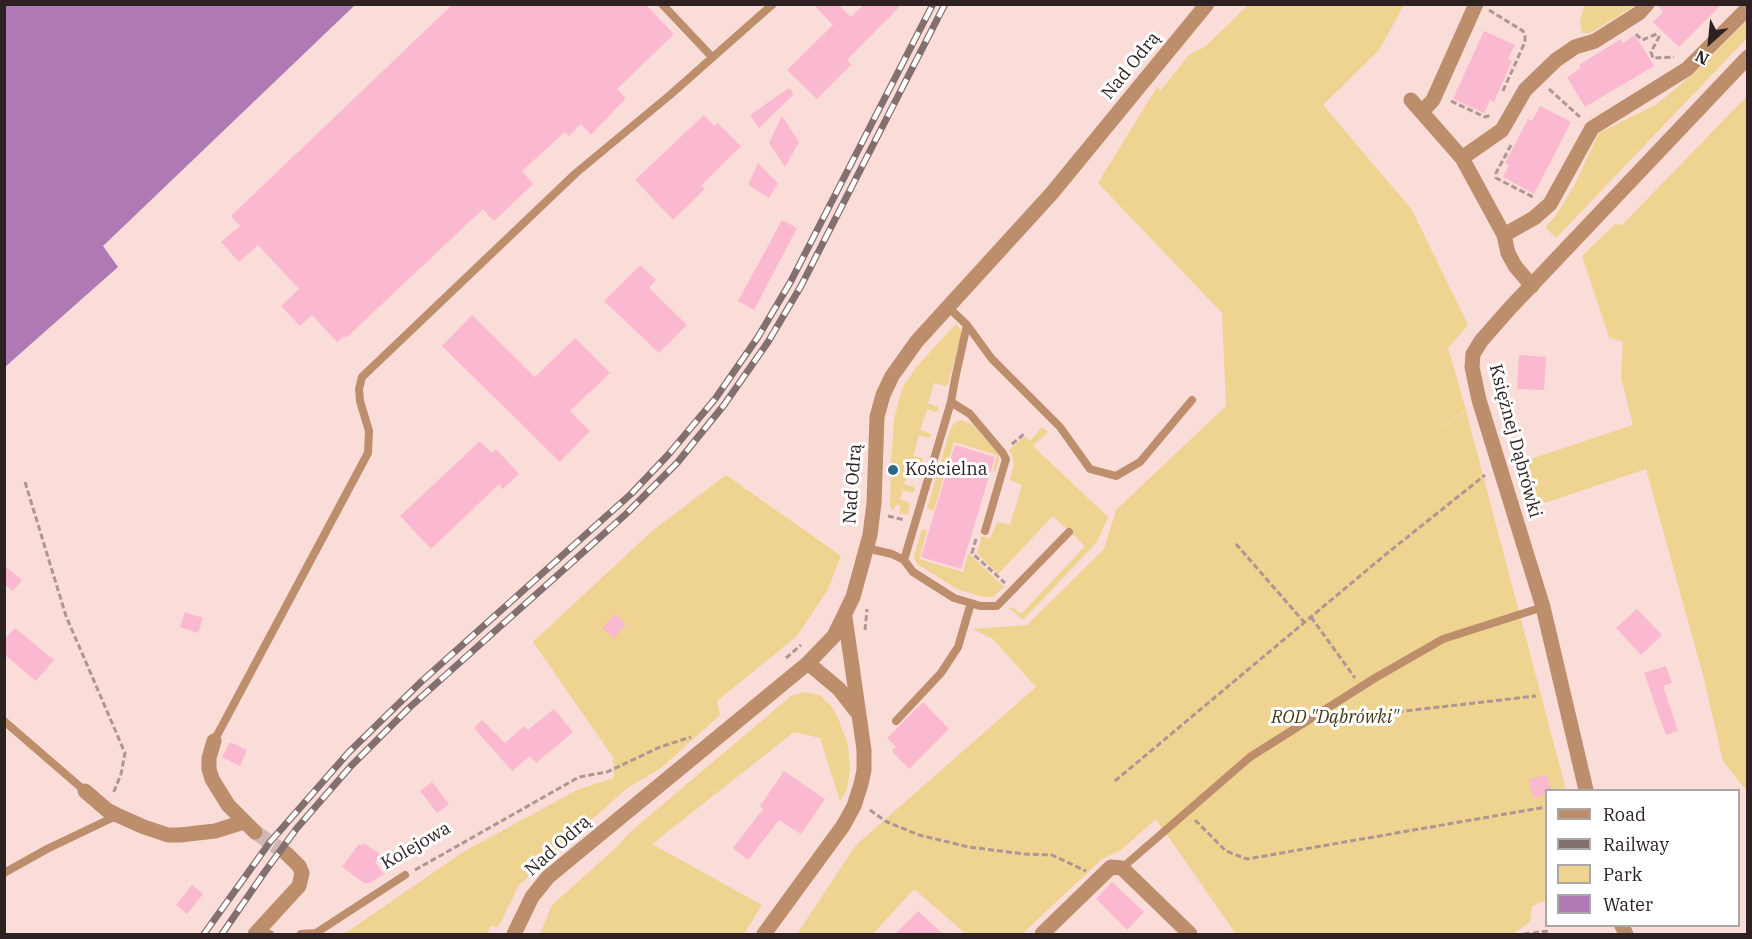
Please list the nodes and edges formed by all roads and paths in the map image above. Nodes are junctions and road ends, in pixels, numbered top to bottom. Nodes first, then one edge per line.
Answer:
1 (662, 4) edge
2 (773, 4) edge
3 (1207, 4) edge
4 (1476, 4) edge
5 (1647, 4) edge
6 (1748, 8) edge
7 (1469, 19) junction
8 (1633, 28) dead end
9 (712, 57) junction
10 (1682, 57) dead end
11 (1748, 57) edge
12 (1544, 85) dead end
13 (1445, 99) dead end
14 (1500, 99) dead end
15 (1411, 100) dead end
16 (1496, 107) dead end
17 (1422, 112) junction
18 (1592, 128) junction
19 (1512, 143) dead end
20 (1462, 158) junction
21 (1536, 204) dead end
22 (1504, 236) junction
23 (1532, 286) junction
24 (948, 306) junction
25 (968, 325) junction
26 (1192, 400) dead end
27 (951, 402) junction
28 (1024, 434) dead end
29 (1006, 449) dead end
30 (1500, 468) junction
31 (25, 482) dead end
32 (887, 516) dead end
33 (907, 521) dead end
34 (985, 531) dead end
35 (1069, 532) dead end
36 (1236, 544) dead end
37 (866, 548) junction
38 (974, 556) dead end
39 (904, 561) junction
40 (1014, 589) junction
41 (971, 603) junction
42 (1543, 607) junction
43 (845, 617) junction
44 (1311, 617) junction
45 (1305, 622) junction
46 (810, 640) dead end
47 (781, 663) dead end
48 (808, 663) junction
49 (1361, 687) junction
50 (1536, 696) dead end
51 (860, 720) junction
52 (4, 721) edge
53 (896, 721) dead end
54 (1305, 722) junction
55 (694, 736) dead end
56 (214, 741) joint
57 (1115, 781) dead end
58 (1586, 789) edge
59 (85, 791) joint
60 (866, 807) dead end
61 (1545, 807) edge
62 (112, 812) junction
63 (1187, 812) junction
64 (287, 854) tunnel mouth
65 (1116, 867) junction
66 (4, 873) edge
67 (405, 875) joint
68 (1098, 879) junction
69 (1550, 931) dead end
70 (261, 933) edge
71 (301, 934) edge
72 (514, 934) edge
73 (764, 934) edge
74 (1042, 934) edge
75 (1190, 934) edge
76 (1524, 934) edge

1 - 9 lane
2 - 9 lane
3 - 24 street, Nad Odrą
4 - 7 street
5 - 20 street
6 - 18 street
7 - 14 path
7 - 17 street
8 - 10 path
9 - 56 lane
11 - 23 street, Księżnej Dąbrówki
12 - 18 path
13 - 16 path
15 - 17 street
17 - 20 street
18 - 22 street
19 - 21 path
20 - 22 street
22 - 23 street
23 - 30 street, Księżnej Dąbrówki
24 - 25 lane
24 - 37 street, Nad Odrą
25 - 26 lane
25 - 27 lane
27 - 34 lane
27 - 39 lane
28 - 29 path
30 - 42 street, Księżnej Dąbrówki
30 - 44 path
31 - 62 path
32 - 33 path
35 - 40 lane
36 - 45 path
37 - 39 lane
37 - 43 street, Nad Odrą
38 - 40 path
39 - 41 lane
40 - 41 lane
41 - 53 lane
42 - 49 lane
42 - 58 street, Księżnej Dąbrówki
43 - 48 street, Nad Odrą
43 - 51 street
44 - 45 path
44 - 49 path
45 - 57 path
46 - 47 path
48 - 51 street
48 - 72 street, Nad Odrą
49 - 54 lane
50 - 54 path
51 - 73 street
52 - 59 lane
54 - 63 lane
55 - 67 path, Kolejowa
56 - 62 street
59 - 62 street
60 - 68 path
61 - 63 path
62 - 66 lane
63 - 65 lane
64 - 70 street
65 - 68 street
65 - 75 street
67 - 71 lane, Kolejowa
68 - 74 street
69 - 76 path

